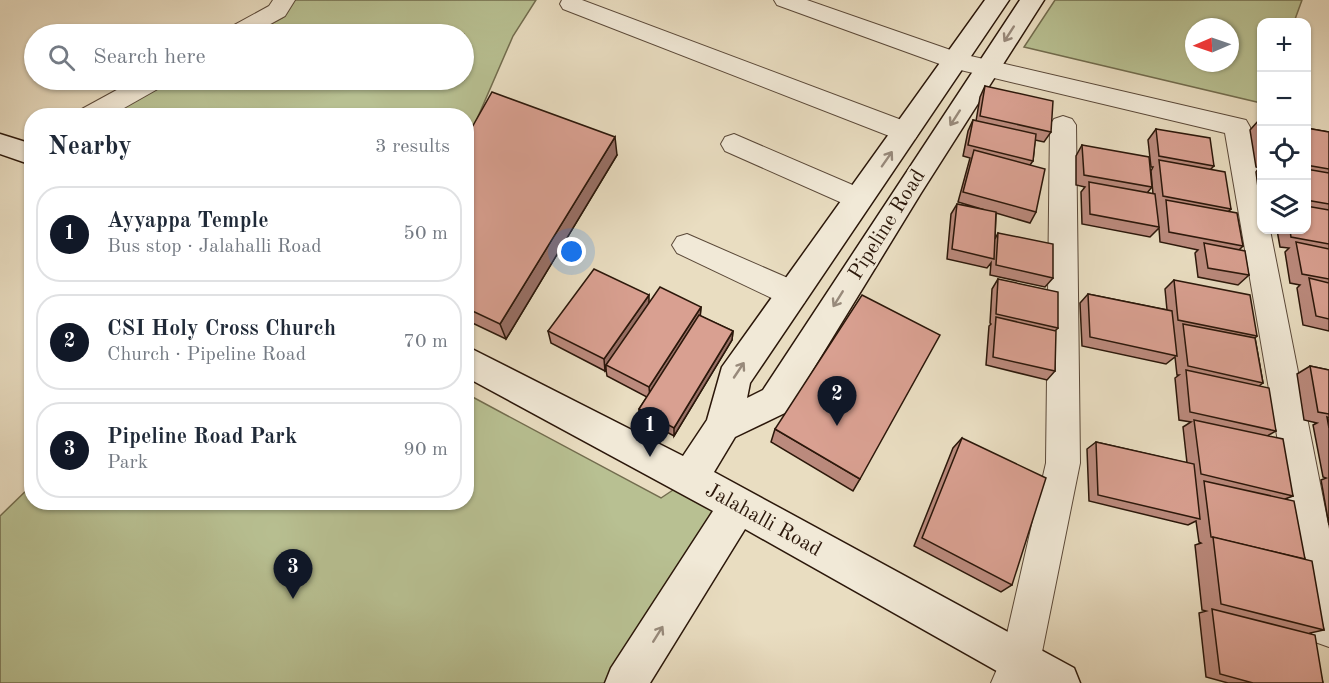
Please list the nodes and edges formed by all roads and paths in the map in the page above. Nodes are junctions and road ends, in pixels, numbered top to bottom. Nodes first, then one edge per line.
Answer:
1 (284, 0) edge
2 (785, 0) edge
3 (997, 0) edge
4 (1032, 0) edge
5 (571, 4) dead end
6 (253, 24) edge
7 (957, 61) junction
8 (987, 69) junction
9 (136, 90) edge
10 (103, 108) edge
11 (1063, 125) dead end
12 (906, 132) junction
13 (734, 144) dead end
14 (859, 199) junction
15 (687, 245) dead end
16 (793, 294) junction
17 (474, 364) edge
18 (723, 426) junction
19 (689, 478) junction
20 (739, 505) junction
21 (1329, 628) edge
22 (1016, 672) edge
23 (626, 683) edge
24 (1059, 683) edge

1 - 6 street
2 - 7 street
3 - 7 main road, Pipeline Road
4 -> 8 main road, Pipeline Road
5 - 12 street
7 - 8 street
7 - 12 main road, Pipeline Road
8 -> 18 main road, Pipeline Road
8 - 21 street
9 - 10 street
11 - 22 street
14 -> 12 main road, Pipeline Road
13 - 14 street
14 - 16 main road, Pipeline Road
15 - 16 street
18 -> 16 main road, Pipeline Road
17 - 19 main road, Jalahalli Road
18 - 19 main road, Pipeline Road
19 - 20 main road, Jalahalli Road
20 - 22 main road, Jalahalli Road
23 -> 20 main road
22 - 24 main road, Jalahalli Road

